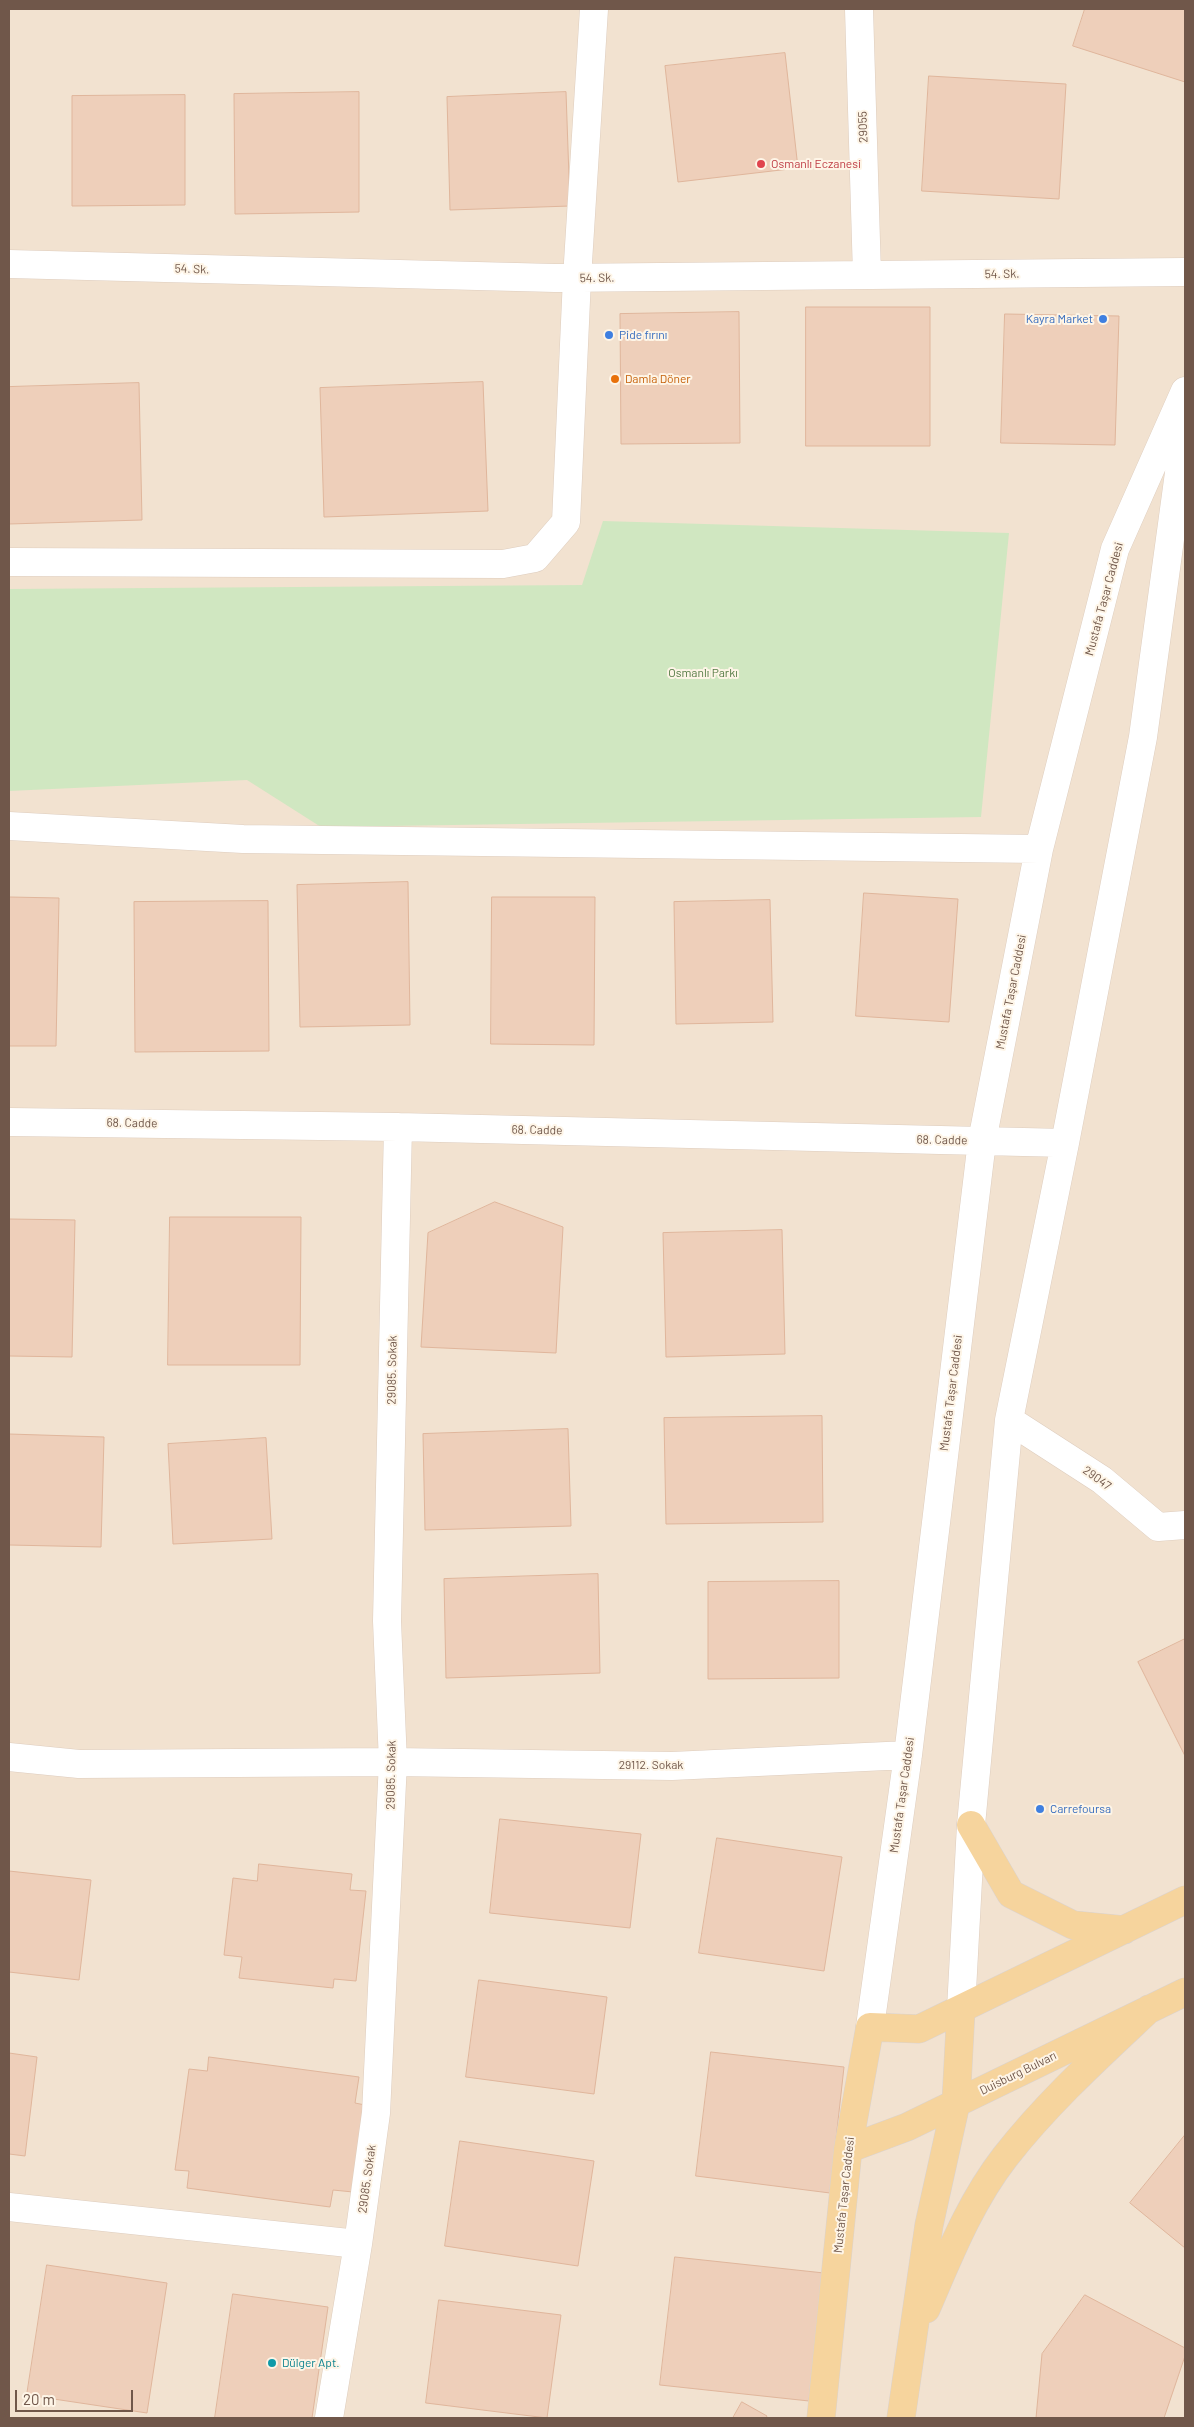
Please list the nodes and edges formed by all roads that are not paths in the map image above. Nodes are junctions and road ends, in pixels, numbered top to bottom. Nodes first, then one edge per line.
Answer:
1 (594, 9) edge
2 (859, 9) edge
3 (9, 264) edge
4 (1185, 272) edge
5 (867, 275) junction
6 (577, 278) junction
7 (1185, 390) edge
8 (1185, 429) edge
9 (1178, 554) edge
10 (9, 562) edge
11 (9, 826) edge
12 (1039, 849) junction
13 (9, 1122) edge
14 (398, 1127) junction
15 (982, 1141) junction
16 (1065, 1143) junction
17 (1009, 1420) junction
18 (1185, 1525) edge
19 (908, 1755) junction
20 (9, 1757) edge
21 (393, 1762) junction
22 (971, 1825) junction
23 (1185, 1900) edge
24 (1124, 1930) junction
25 (1185, 1992) edge
26 (960, 2009) junction
27 (1149, 2009) junction
28 (870, 2027) junction
29 (956, 2103) junction
30 (848, 2148) junction
31 (9, 2207) edge
32 (358, 2244) junction
33 (912, 2340) junction
34 (329, 2418) edge
35 (821, 2418) edge
36 (901, 2418) edge

1 - 6 street
2 - 5 street, 29055
3 - 6 street, 54. Sk.
4 - 5 street, 54. Sk.
5 - 6 street, 54. Sk.
6 - 10 street
7 - 12 street, Mustafa Taşar Caddesi
8 - 9 street
9 - 16 street
11 - 12 street
12 - 15 street, Mustafa Taşar Caddesi
13 - 14 street, 68. Cadde
14 - 15 street, 68. Cadde
14 - 21 street, 29085. Sokak
15 - 16 street, 68. Cadde
15 - 19 street, Mustafa Taşar Caddesi
16 - 17 street
17 - 18 street, 29047
17 - 22 street
19 - 21 street, 29112. Sokak
19 - 28 street, Mustafa Taşar Caddesi
20 - 21 street, 29112. Sokak
21 - 32 street, 29085. Sokak
22 - 24 main road
22 - 26 street
23 - 24 main road
24 - 26 main road
25 - 27 main road, Duisburg Bulvarı
26 - 28 main road
26 - 29 main road
27 - 29 main road, Duisburg Bulvarı
27 - 33 main road
28 - 30 main road, Mustafa Taşar Caddesi
29 - 30 main road, Duisburg Bulvarı
29 - 33 main road
30 - 35 main road, Mustafa Taşar Caddesi
31 - 32 street
32 - 34 street, 29085. Sokak
33 - 36 main road

